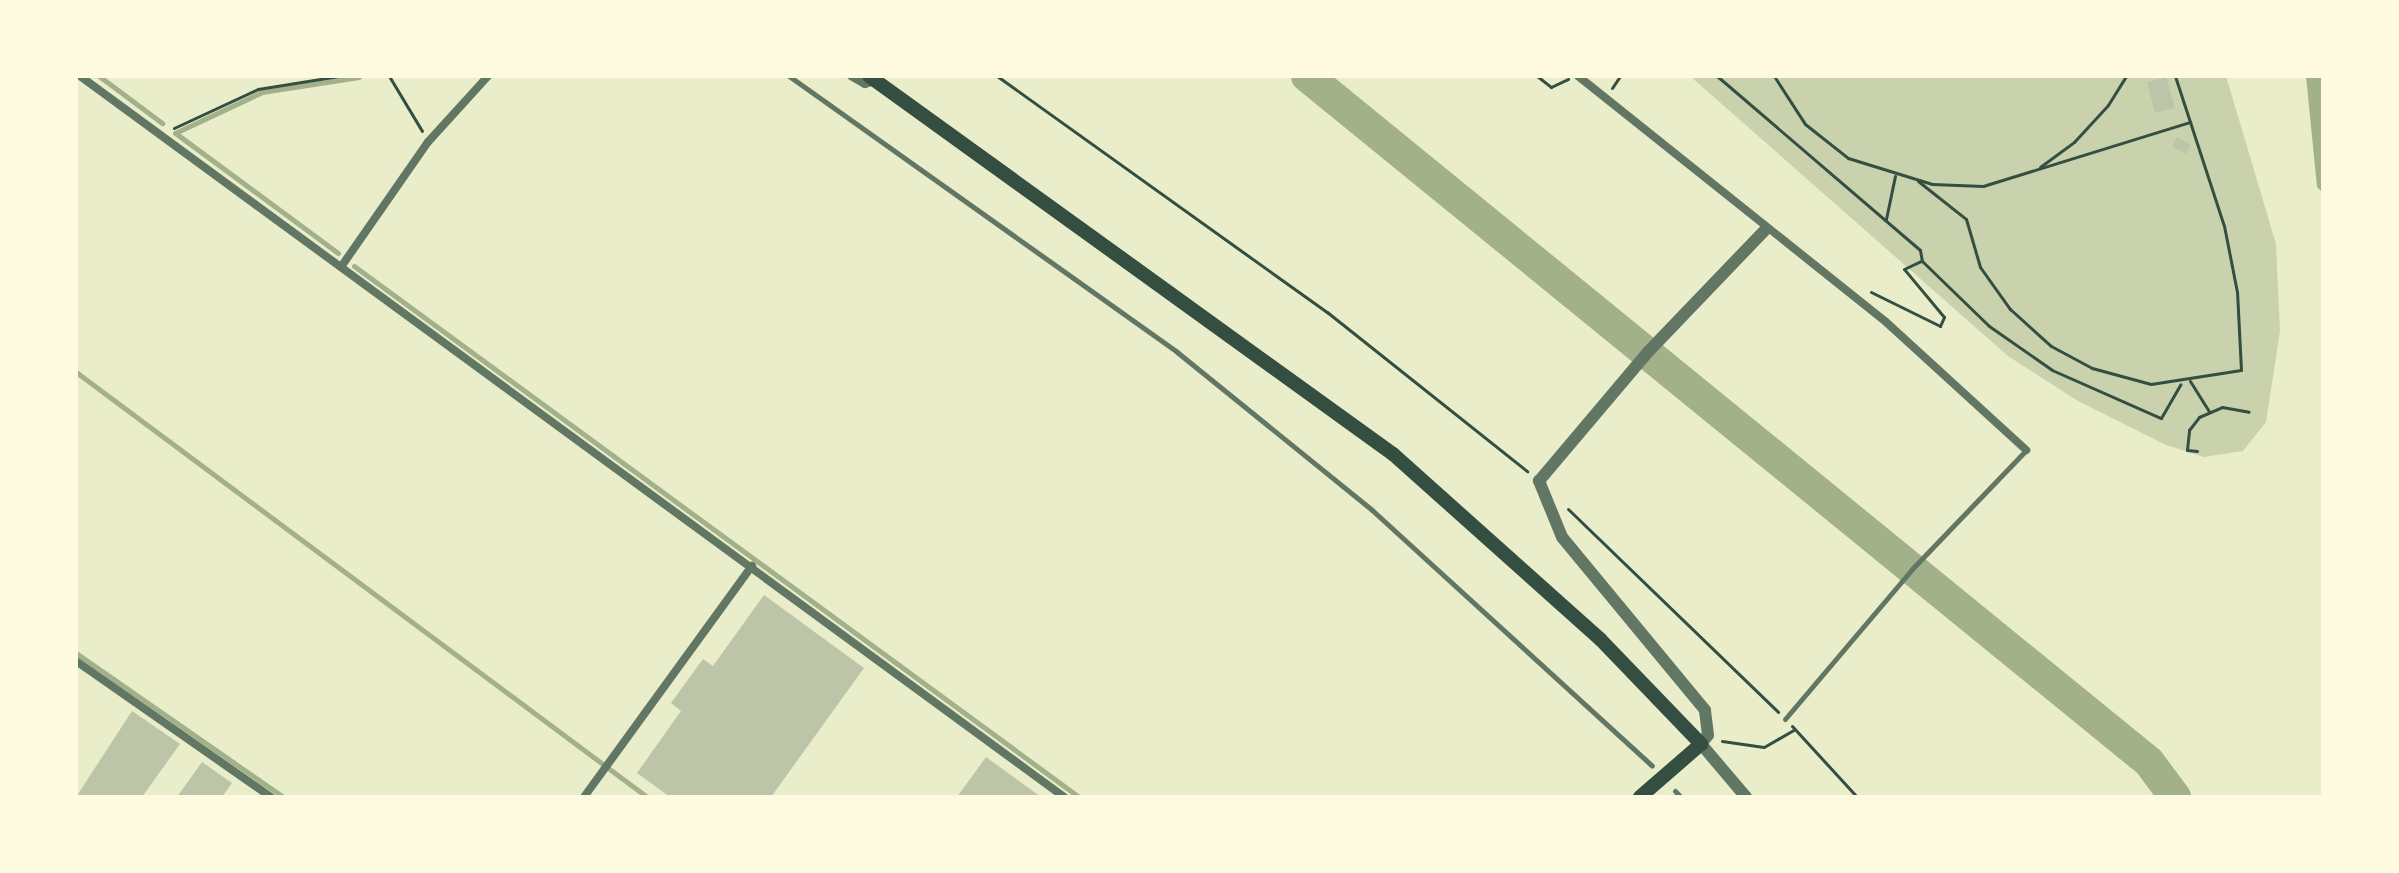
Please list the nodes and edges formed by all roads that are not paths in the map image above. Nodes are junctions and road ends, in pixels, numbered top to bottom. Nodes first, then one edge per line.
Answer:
1 (488, 76) edge
2 (789, 76) edge
3 (851, 76) edge
4 (1577, 76) edge
5 (82, 77) edge
6 (873, 79) edge
7 (76, 87) edge
8 (1766, 229) junction
9 (341, 267) junction
10 (2026, 450) joint
11 (752, 566) junction
12 (76, 661) edge
13 (1785, 719) road end
14 (1705, 739) junction
15 (1652, 766) dead end
16 (1675, 791) dead end
17 (271, 797) edge
18 (584, 797) edge
19 (1064, 797) edge
20 (1640, 797) edge
21 (1681, 797) edge
22 (1746, 797) edge

1 - 9 street
2 - 15 lane
3 - 6 street
4 - 8 street
5 - 7 street
5 - 9 street
6 - 14 main road
8 - 10 street
8 - 14 street
9 - 11 street
10 - 13 lane
11 - 18 street
11 - 19 street
12 - 17 street
14 - 20 main road
14 - 22 street
16 - 21 lane

